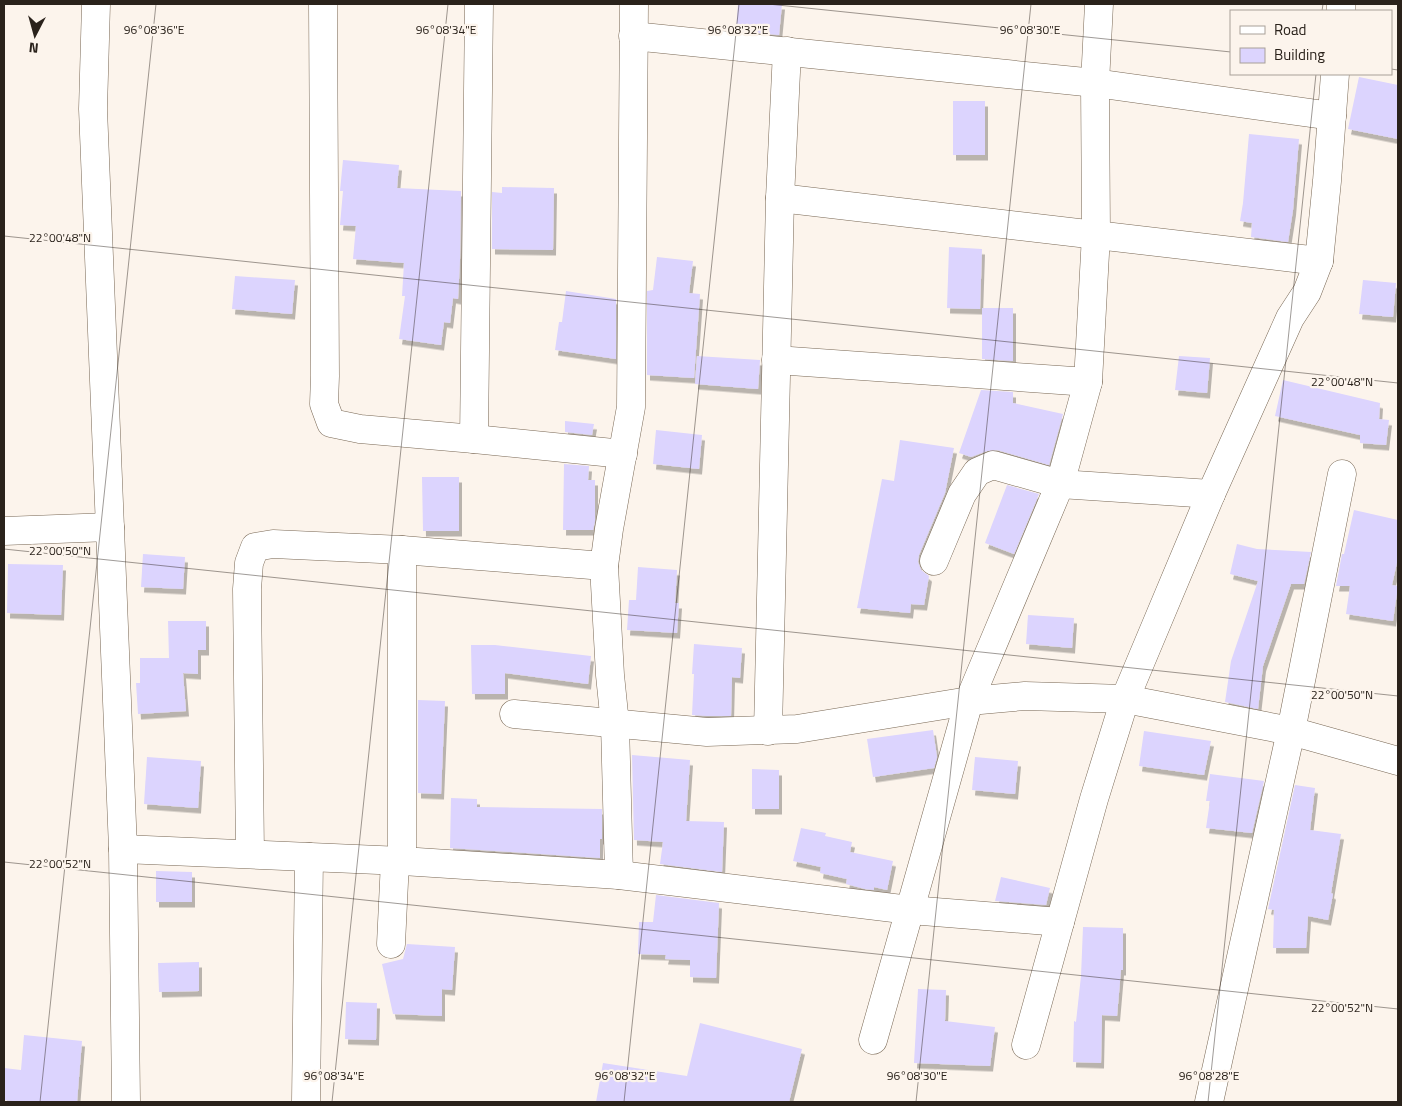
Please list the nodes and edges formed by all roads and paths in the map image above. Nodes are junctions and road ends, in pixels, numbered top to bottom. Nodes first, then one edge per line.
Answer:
1 (96, 4) edge
2 (322, 4) edge
3 (479, 4) edge
4 (634, 4) edge
5 (1099, 4) edge
6 (633, 36) junction
7 (787, 52) junction
8 (1336, 75) edge
9 (1095, 83) junction
10 (1332, 116) junction
11 (780, 198) junction
12 (1096, 235) junction
13 (1319, 261) junction
14 (776, 360) junction
15 (1088, 382) junction
16 (474, 439) junction
17 (623, 454) junction
18 (1342, 474) dead end
19 (1060, 484) junction
20 (1211, 494) junction
21 (110, 527) junction
22 (4, 531) edge
23 (402, 550) junction
24 (934, 561) dead end
25 (604, 566) junction
26 (1125, 699) junction
27 (970, 701) junction
28 (514, 714) dead end
29 (615, 724) junction
30 (768, 731) junction
31 (1291, 731) junction
32 (1398, 761) edge
33 (123, 849) junction
34 (250, 854) junction
35 (309, 857) junction
36 (399, 861) junction
37 (619, 875) junction
38 (910, 910) junction
39 (1060, 922) junction
40 (391, 944) dead end
41 (874, 1040) dead end
42 (1026, 1044) dead end
43 (126, 1102) edge
44 (306, 1102) edge
45 (1209, 1102) edge

1 - 21 street
2 - 16 street
3 - 16 street
4 - 6 street
5 - 9 street
6 - 7 street
6 - 17 street
7 - 9 street
7 - 11 street
8 - 10 street
9 - 10 street
9 - 12 street
10 - 13 street
11 - 12 street
11 - 14 street
12 - 13 street
12 - 15 street
13 - 20 street
14 - 15 street
14 - 30 street
15 - 19 street
16 - 17 street
17 - 25 street
18 - 31 street
19 - 20 street
19 - 24 street
19 - 27 street
20 - 26 street
21 - 22 street
21 - 33 street
23 - 25 street
23 - 34 street
23 - 36 street
25 - 29 street
26 - 27 street
26 - 31 street
26 - 39 street
27 - 30 street
27 - 38 street
28 - 29 street
29 - 30 street
29 - 37 street
31 - 32 street
31 - 45 street
33 - 34 street
33 - 43 street
34 - 35 street
35 - 36 street
35 - 44 street
36 - 37 street
36 - 40 street
37 - 38 street
38 - 39 street
38 - 41 street
39 - 42 street

